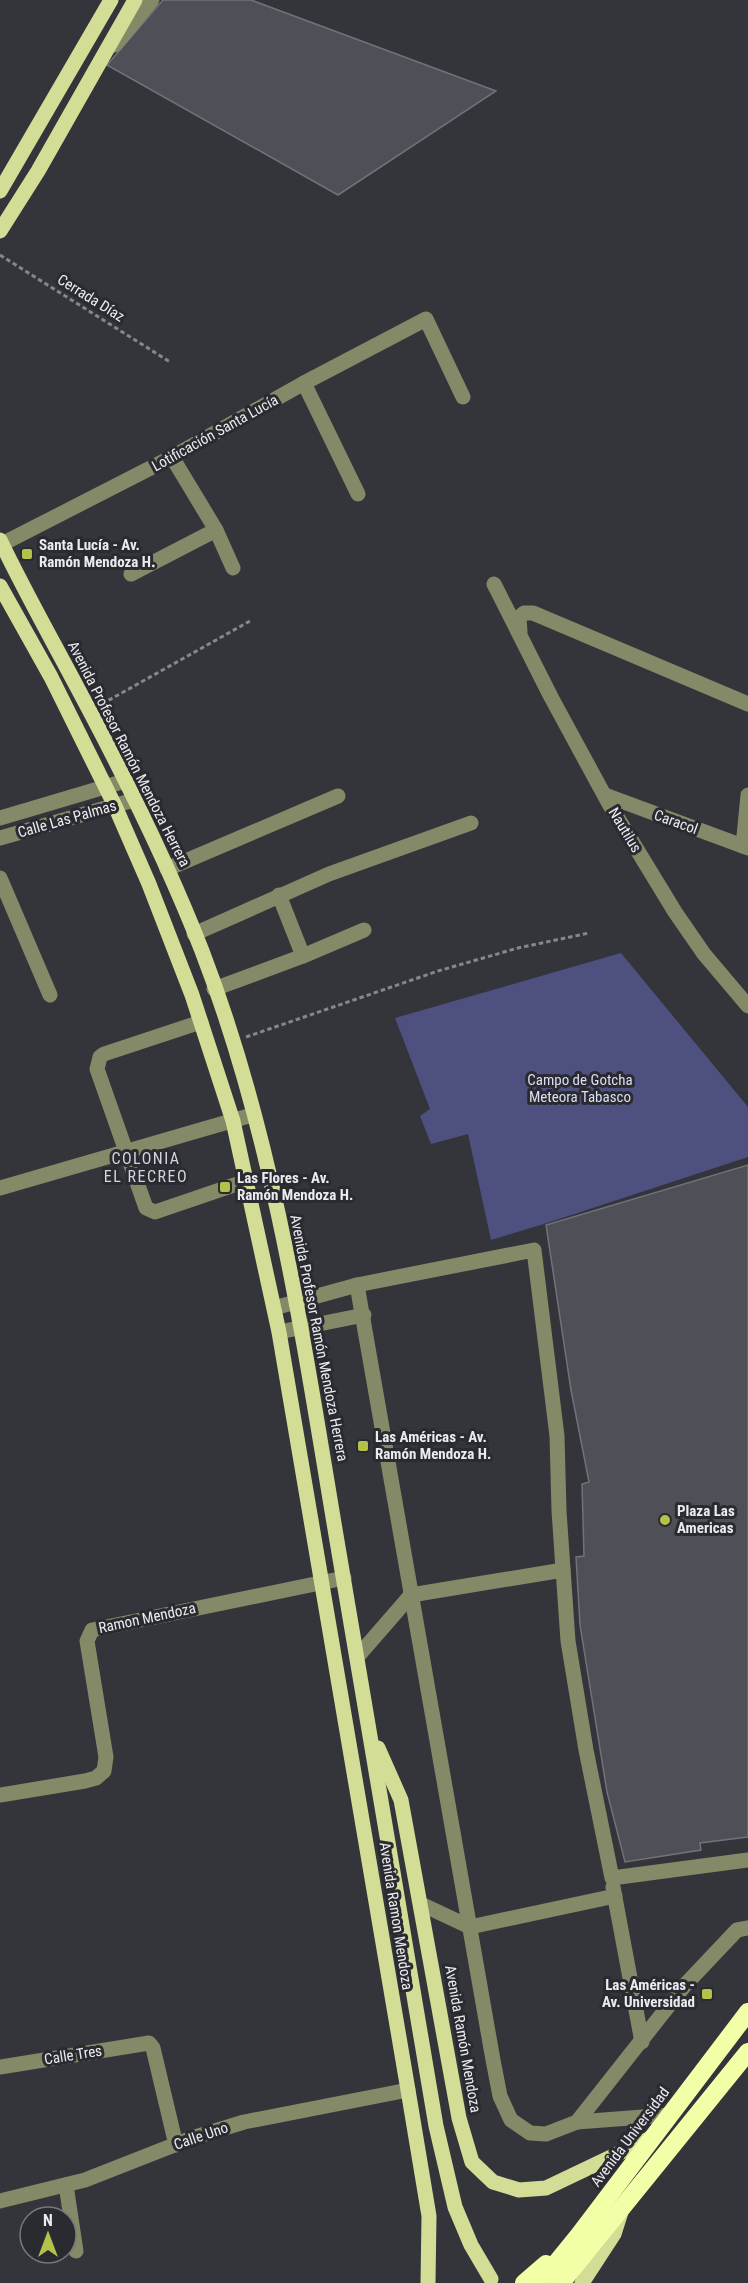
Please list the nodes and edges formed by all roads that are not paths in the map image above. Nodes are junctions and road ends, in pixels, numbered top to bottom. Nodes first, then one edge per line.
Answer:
1 (111, 0) edge
2 (135, 0) edge
3 (152, 0) edge
4 (92, 73) junction
5 (0, 191) edge
6 (0, 231) edge
7 (304, 383) junction
8 (463, 397) dead end
9 (172, 458) junction
10 (358, 494) dead end
11 (216, 530) junction
12 (1, 542) edge
13 (233, 568) dead end
14 (131, 574) dead end
15 (494, 584) dead end
16 (0, 586) edge
17 (522, 641) junction
18 (748, 705) edge
19 (125, 782) junction
20 (106, 788) junction
21 (605, 795) junction
22 (748, 795) edge
23 (338, 796) dead end
24 (134, 800) junction
25 (115, 806) junction
26 (0, 818) edge
27 (471, 823) dead end
28 (0, 838) edge
29 (745, 847) edge
30 (167, 869) junction
31 (0, 878) edge
32 (279, 895) junction
33 (364, 930) dead end
34 (194, 934) junction
35 (303, 956) junction
36 (214, 989) junction
37 (50, 995) dead end
38 (748, 1006) edge
39 (201, 1022) junction
40 (252, 1115) junction
41 (233, 1120) junction
42 (126, 1152) junction
43 (246, 1181) junction
44 (0, 1188) edge
45 (357, 1285) junction
46 (296, 1301) junction
47 (274, 1308) junction
48 (364, 1315) junction
49 (301, 1328) junction
50 (279, 1332) junction
51 (563, 1570) junction
52 (344, 1578) junction
53 (322, 1583) junction
54 (411, 1595) junction
55 (358, 1656) junction
56 (370, 1728) junction
57 (0, 1795) edge
58 (748, 1860) edge
59 (612, 1878) junction
60 (615, 1896) junction
61 (420, 1904) junction
62 (470, 1926) junction
63 (748, 1928) edge
64 (748, 2012) edge
65 (642, 2042) junction
66 (748, 2052) edge
67 (0, 2067) edge
68 (408, 2090) junction
69 (669, 2115) junction
70 (577, 2122) junction
71 (653, 2137) junction
72 (176, 2145) junction
73 (66, 2186) junction
74 (0, 2201) edge
75 (624, 2204) junction
76 (69, 2205) edge
77 (579, 2235) junction
78 (491, 2279) dead end
79 (428, 2283) edge
80 (524, 2283) edge
81 (540, 2283) edge
82 (561, 2283) edge
83 (582, 2283) edge

1 - 5 main road
2 - 4 main road
3 - 4 street
4 - 6 main road
7 - 8 street, Lotificación Santa Lucía
7 - 9 street, Lotificación Santa Lucía
7 - 10 street
9 - 11 street
9 - 12 street, Lotificación Santa Lucía
11 - 13 street
11 - 14 street
12 - 19 main road, Avenida Profesor Ramón Mendoza Herrera
15 - 17 street, Nautilus
16 - 20 main road
17 - 18 street
17 - 21 street, Nautilus
19 - 20 street, Calle Las Palmas
19 - 24 main road, Avenida Profesor Ramón Mendoza Herrera
20 - 25 main road
20 - 26 street, Calle Las Palmas
21 - 29 street, Caracol
21 - 38 street, Nautilus
22 - 29 street
23 - 30 street
24 - 25 street, Calle Las Palmas
24 - 30 main road, Avenida Profesor Ramón Mendoza Herrera
25 - 28 street, Calle Las Palmas
25 - 39 main road
27 - 32 street
30 - 34 main road, Avenida Profesor Ramón Mendoza Herrera
31 - 37 street
32 - 34 street
32 - 35 street
33 - 35 street
34 - 36 main road, Avenida Profesor Ramón Mendoza Herrera
35 - 36 street
36 - 40 main road, Avenida Profesor Ramón Mendoza Herrera
39 - 41 main road
39 - 42 street
40 - 41 street
40 - 46 main road, Avenida Profesor Ramón Mendoza Herrera
41 - 42 street
41 - 43 main road
42 - 43 street
42 - 44 street
43 - 47 main road
45 - 46 street
45 - 48 street
45 - 51 street
46 - 47 street
46 - 49 main road, Avenida Profesor Ramón Mendoza Herrera
47 - 50 main road
48 - 49 street
48 - 54 street
49 - 50 street
49 - 52 main road, Avenida Profesor Ramón Mendoza Herrera
50 - 53 main road, Avenida Ramon Mendoza
51 - 54 street
51 - 59 street
52 - 53 street, Ramon Mendoza
52 - 55 main road, Avenida Profesor Ramón Mendoza Herrera
53 - 57 street, Ramon Mendoza
53 - 68 main road, Avenida Ramon Mendoza
54 - 55 street
54 - 62 street
55 - 56 main road, Avenida Profesor Ramón Mendoza Herrera
56 - 61 main road, Avenida Ramón Mendoza
56 - 78 main road
58 - 59 street
59 - 60 street
60 - 62 street
60 - 65 street
61 - 62 street
61 - 71 main road, Avenida Ramón Mendoza
62 - 70 street
63 - 65 street
64 - 69 highway, Avenida Universidad
65 - 70 street
66 - 75 highway
67 - 72 street, Calle Tres
68 - 72 street, Calle Uno
68 - 79 main road, Avenida Ramon Mendoza
69 - 70 street
69 - 71 highway, Avenida Universidad
71 - 77 highway, Avenida Universidad
72 - 73 street, Calle Uno
73 - 74 street, Calle Uno
73 - 76 street
75 - 82 highway
75 - 83 main road
77 - 80 highway
77 - 81 highway, Avenida Universidad

